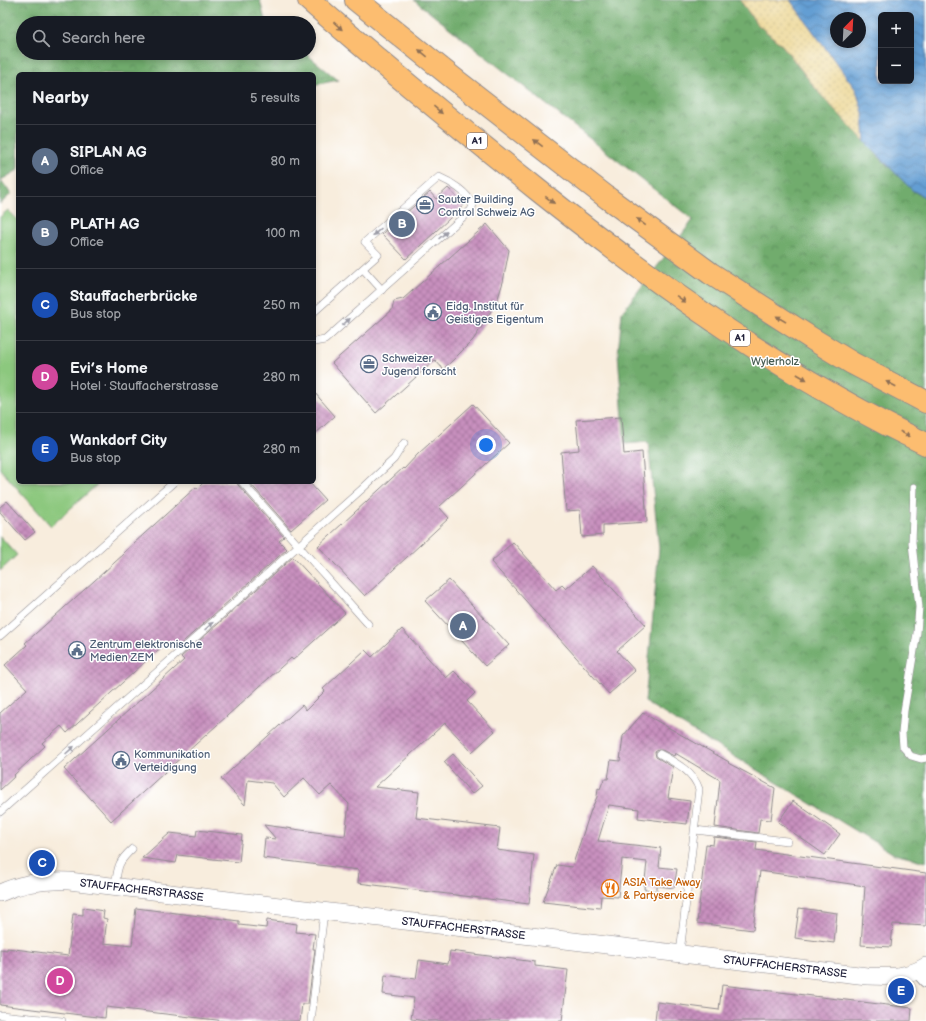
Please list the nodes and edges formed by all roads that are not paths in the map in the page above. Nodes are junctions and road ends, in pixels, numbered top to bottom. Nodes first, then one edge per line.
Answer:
1 (309, 0) edge
2 (356, 0) edge
3 (363, 269) junction
4 (382, 290) junction
5 (316, 310) edge
6 (316, 342) edge
7 (926, 402) edge
8 (404, 443) dead end
9 (926, 444) edge
10 (172, 484) edge
11 (244, 484) edge
12 (914, 487) dead end
13 (299, 546) junction
14 (368, 624) dead end
15 (0, 636) edge
16 (660, 754) dead end
17 (926, 758) edge
18 (0, 812) edge
19 (695, 830) junction
20 (787, 841) dead end
21 (132, 849) dead end
22 (115, 887) junction
23 (0, 893) edge
24 (324, 910) junction
25 (680, 953) junction
26 (923, 972) edge
27 (0, 1015) edge
28 (62, 1021) edge
29 (311, 1021) edge

1 -> 9 highway, A1
7 -> 2 highway
3 - 4 lane
4 -> 3 lane
3 - 5 lane
6 -> 4 lane
8 - 13 lane
10 - 15 lane
11 - 13 lane
12 - 17 lane
13 - 14 lane
18 -> 13 lane
16 - 19 lane
19 - 20 lane
19 - 25 lane
21 - 22 lane
22 - 23 street, STAUFFACHERSTRASSE
22 - 24 street, STAUFFACHERSTRASSE
24 - 25 street, STAUFFACHERSTRASSE
24 - 29 lane
25 - 26 street, STAUFFACHERSTRASSE
27 - 28 lane

